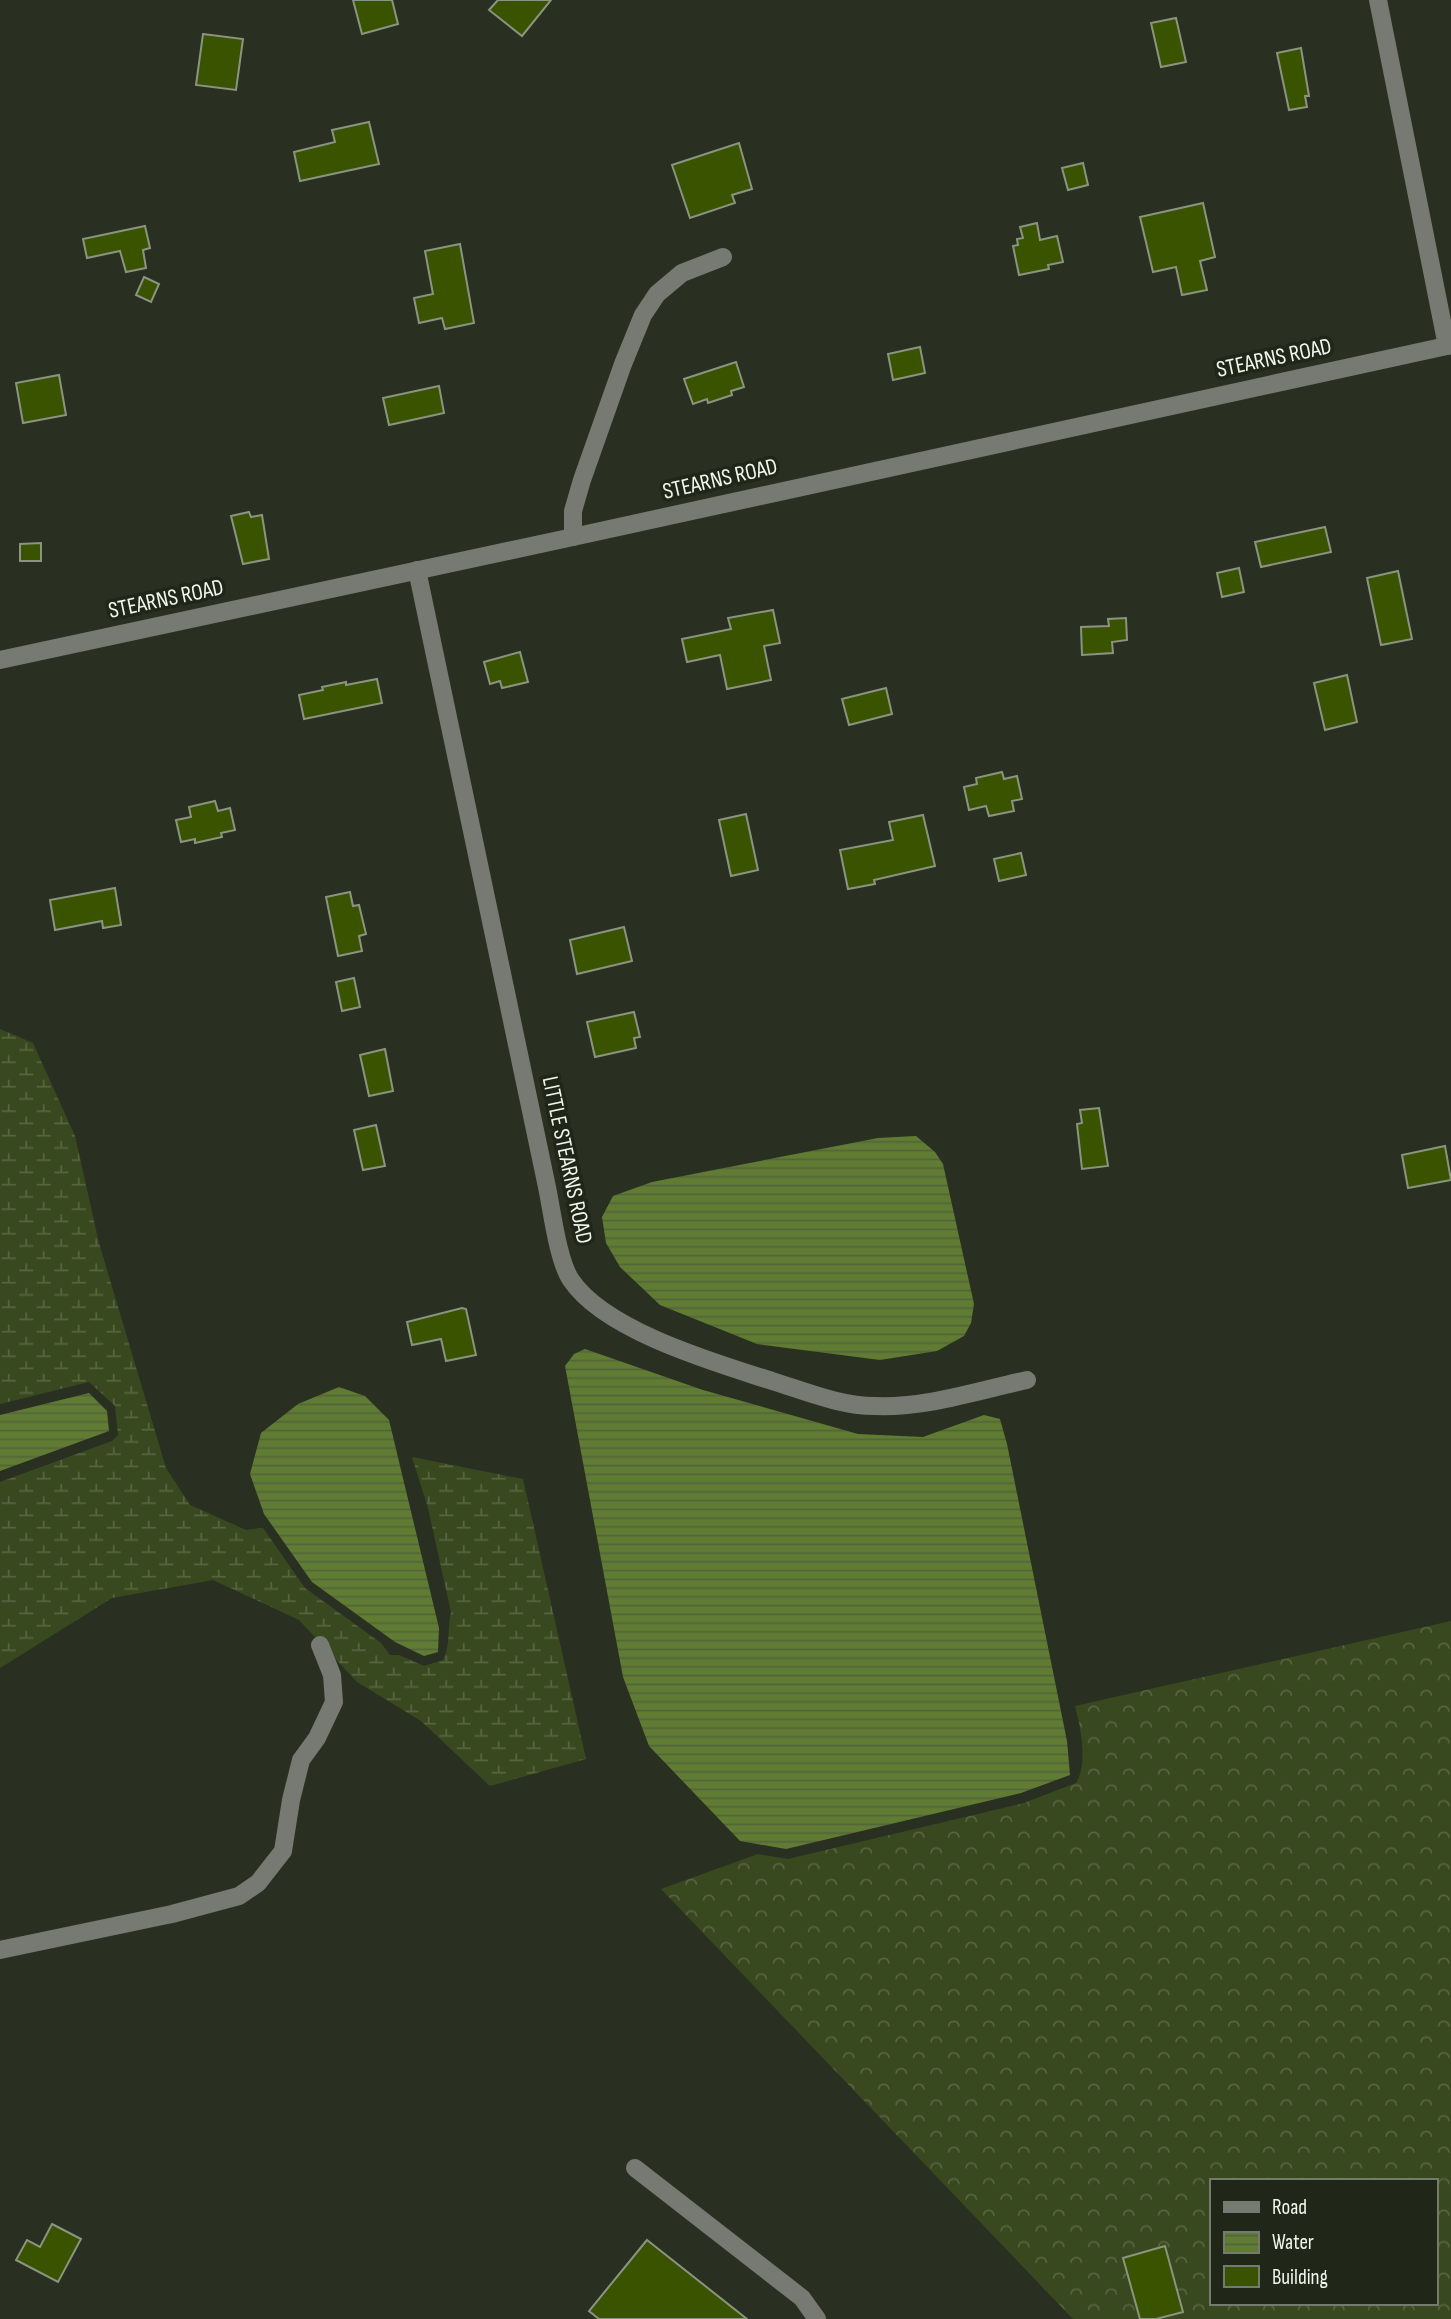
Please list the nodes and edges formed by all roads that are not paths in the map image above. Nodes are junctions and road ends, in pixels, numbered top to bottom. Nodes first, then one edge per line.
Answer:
1 (1378, 0) edge
2 (723, 257) dead end
3 (1449, 345) edge
4 (573, 537) junction
5 (417, 570) junction
6 (0, 660) edge
7 (1027, 1380) dead end
8 (320, 1645) dead end
9 (0, 1950) edge
10 (635, 2168) dead end
11 (817, 2319) edge

1 - 3 street
2 - 4 street
3 - 4 street, STEARNS ROAD
4 - 5 street, STEARNS ROAD
5 - 6 street, STEARNS ROAD
5 - 7 street, LITTLE STEARNS ROAD
8 - 9 street
10 - 11 street

